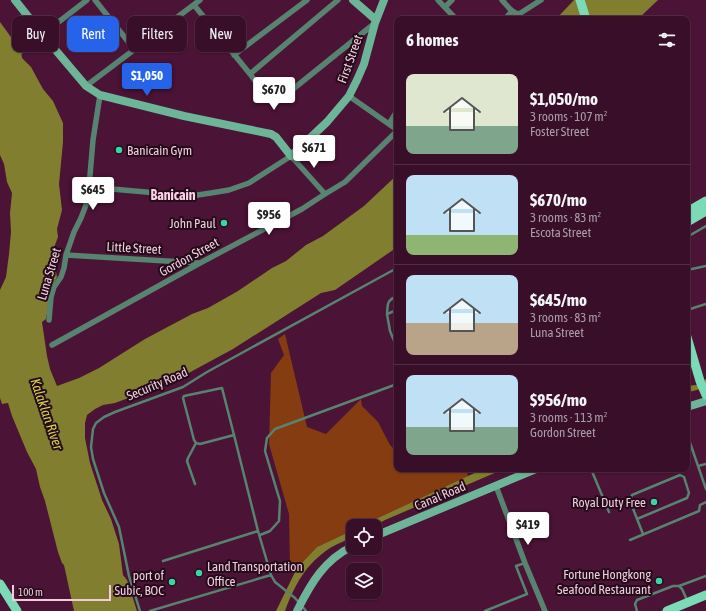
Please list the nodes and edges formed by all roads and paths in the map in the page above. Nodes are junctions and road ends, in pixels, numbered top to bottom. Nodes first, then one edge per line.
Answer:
1 (15, 0) edge
2 (87, 0) edge
3 (95, 0) edge
4 (200, 0) edge
5 (307, 0) edge
6 (338, 0) edge
7 (353, 0) edge
8 (384, 0) edge
9 (438, 0) edge
10 (452, 0) edge
11 (502, 0) edge
12 (541, 0) edge
13 (580, 0) edge
14 (194, 5) junction
15 (445, 7) junction
16 (512, 11) junction
17 (28, 16) edge
18 (179, 16) edge
19 (453, 16) edge
20 (508, 16) edge
21 (585, 16) edge
22 (59, 21) edge
23 (376, 21) junction
24 (127, 40) edge
25 (57, 52) edge
26 (130, 52) edge
27 (234, 55) junction
28 (250, 74) junction
29 (86, 86) junction
30 (100, 95) junction
31 (349, 96) junction
32 (394, 116) edge
33 (389, 124) junction
34 (394, 128) edge
35 (394, 134) edge
36 (291, 156) junction
37 (89, 187) junction
38 (325, 194) junction
39 (706, 201) edge
40 (690, 210) edge
41 (706, 211) edge
42 (690, 220) edge
43 (706, 226) edge
44 (690, 235) edge
45 (66, 255) junction
46 (200, 263) junction
47 (706, 266) edge
48 (690, 269) edge
49 (394, 270) edge
50 (394, 298) edge
51 (706, 304) edge
52 (690, 309) edge
53 (394, 311) edge
54 (387, 314) junction
55 (49, 320) dead end
56 (394, 341) edge
57 (52, 345) dead end
58 (690, 347) edge
59 (394, 385) edge
60 (705, 392) edge
61 (706, 401) edge
62 (690, 406) edge
63 (234, 435) junction
64 (196, 443) junction
65 (690, 443) edge
66 (706, 464) edge
67 (698, 466) junction
68 (529, 472) edge
69 (592, 472) edge
70 (195, 484) dead end
71 (496, 486) junction
72 (706, 489) edge
73 (706, 502) edge
74 (609, 512) dead end
75 (637, 519) junction
76 (258, 531) junction
77 (382, 533) edge
78 (643, 534) junction
79 (260, 535) junction
80 (630, 540) dead end
81 (346, 550) edge
82 (163, 561) dead end
83 (525, 563) junction
84 (271, 575) junction
85 (706, 576) edge
86 (0, 584) edge
87 (680, 586) junction
88 (706, 595) edge
89 (688, 602) junction
90 (298, 604) edge
91 (17, 611) edge
92 (140, 611) edge
93 (150, 611) edge
94 (306, 611) edge
95 (485, 611) edge
96 (545, 611) edge
97 (638, 611) edge
98 (667, 611) edge

1 - 17 street
2 - 22 street
3 - 24 street
4 - 14 street
5 - 27 street
6 - 28 street
7 - 23 street
8 - 23 street, First Street
9 - 15 street
10 - 15 street
11 - 16 street
12 - 16 street
13 - 21 main road
14 - 18 street
14 - 27 street
15 - 19 street
16 - 20 street
23 - 28 street
23 - 31 street, First Street
25 - 29 street
26 - 29 street
27 - 28 street
29 - 30 street
30 - 36 street
30 - 37 street, Luna Street
31 - 33 street
31 - 36 street, First Street
32 - 33 street
33 - 34 street, Gordon Street
35 - 38 street, Gordon Street
36 - 37 street, First Street
36 - 38 street
37 - 45 street, Luna Street
38 - 46 street, Gordon Street
39 - 40 main road
41 - 42 main road
43 - 44 lane
45 - 46 street, Little Street
45 - 55 street, Luna Street
46 - 57 street, Gordon Street
47 - 48 lane
49 - 92 lane, Security Road
50 - 54 lane
51 - 52 lane
53 - 54 lane
54 - 56 lane
58 - 60 main road
59 - 79 lane
61 - 62 street
63 - 64 lane
63 - 64 lane
63 - 76 lane
64 - 70 lane
65 - 67 lane
66 - 67 lane
67 - 72 lane
68 - 71 street, Canal Road
69 - 74 lane
71 - 77 street, Canal Road
71 - 83 street
73 - 78 lane
75 - 75 lane
75 - 78 lane
76 - 79 lane
76 - 82 lane
78 - 80 lane
79 - 84 lane
81 - 90 street
83 - 95 lane
83 - 96 street
84 - 90 lane
84 - 93 lane
85 - 87 lane
86 - 91 main road
87 - 89 lane
87 - 97 lane
88 - 89 main road
89 - 98 main road
90 - 94 lane

